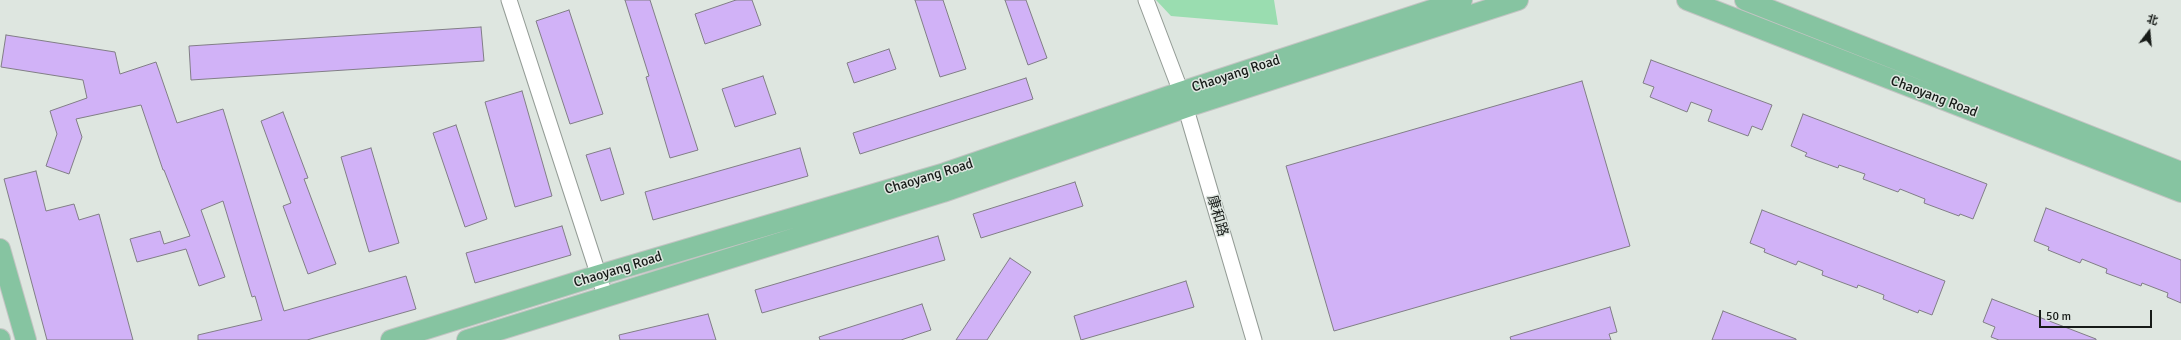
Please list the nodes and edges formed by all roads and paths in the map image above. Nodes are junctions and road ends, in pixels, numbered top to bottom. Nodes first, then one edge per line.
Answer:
1 (509, 0) edge
2 (1146, 0) edge
3 (1462, 0) edge
4 (1518, 0) edge
5 (1687, 0) edge
6 (1745, 0) edge
7 (1183, 100) junction
8 (2181, 172) edge
9 (2181, 192) edge
10 (0, 249) edge
11 (599, 275) junction
12 (606, 298) junction
13 (26, 340) edge
14 (391, 340) edge
15 (467, 340) edge
16 (1254, 340) edge

1 - 11 street
2 - 7 street, 康和路
3 - 7 main road, Chaoyang Road
4 - 7 main road, Chaoyang Road
5 - 9 main road, Chaoyang Road
6 - 8 main road
7 - 11 main road, Chaoyang Road
7 - 12 main road, Chaoyang Road
7 - 16 street, 康和路
10 - 13 main road
11 - 12 street
11 - 14 main road, Chaoyang Road
12 - 15 main road, Chaoyang Road

